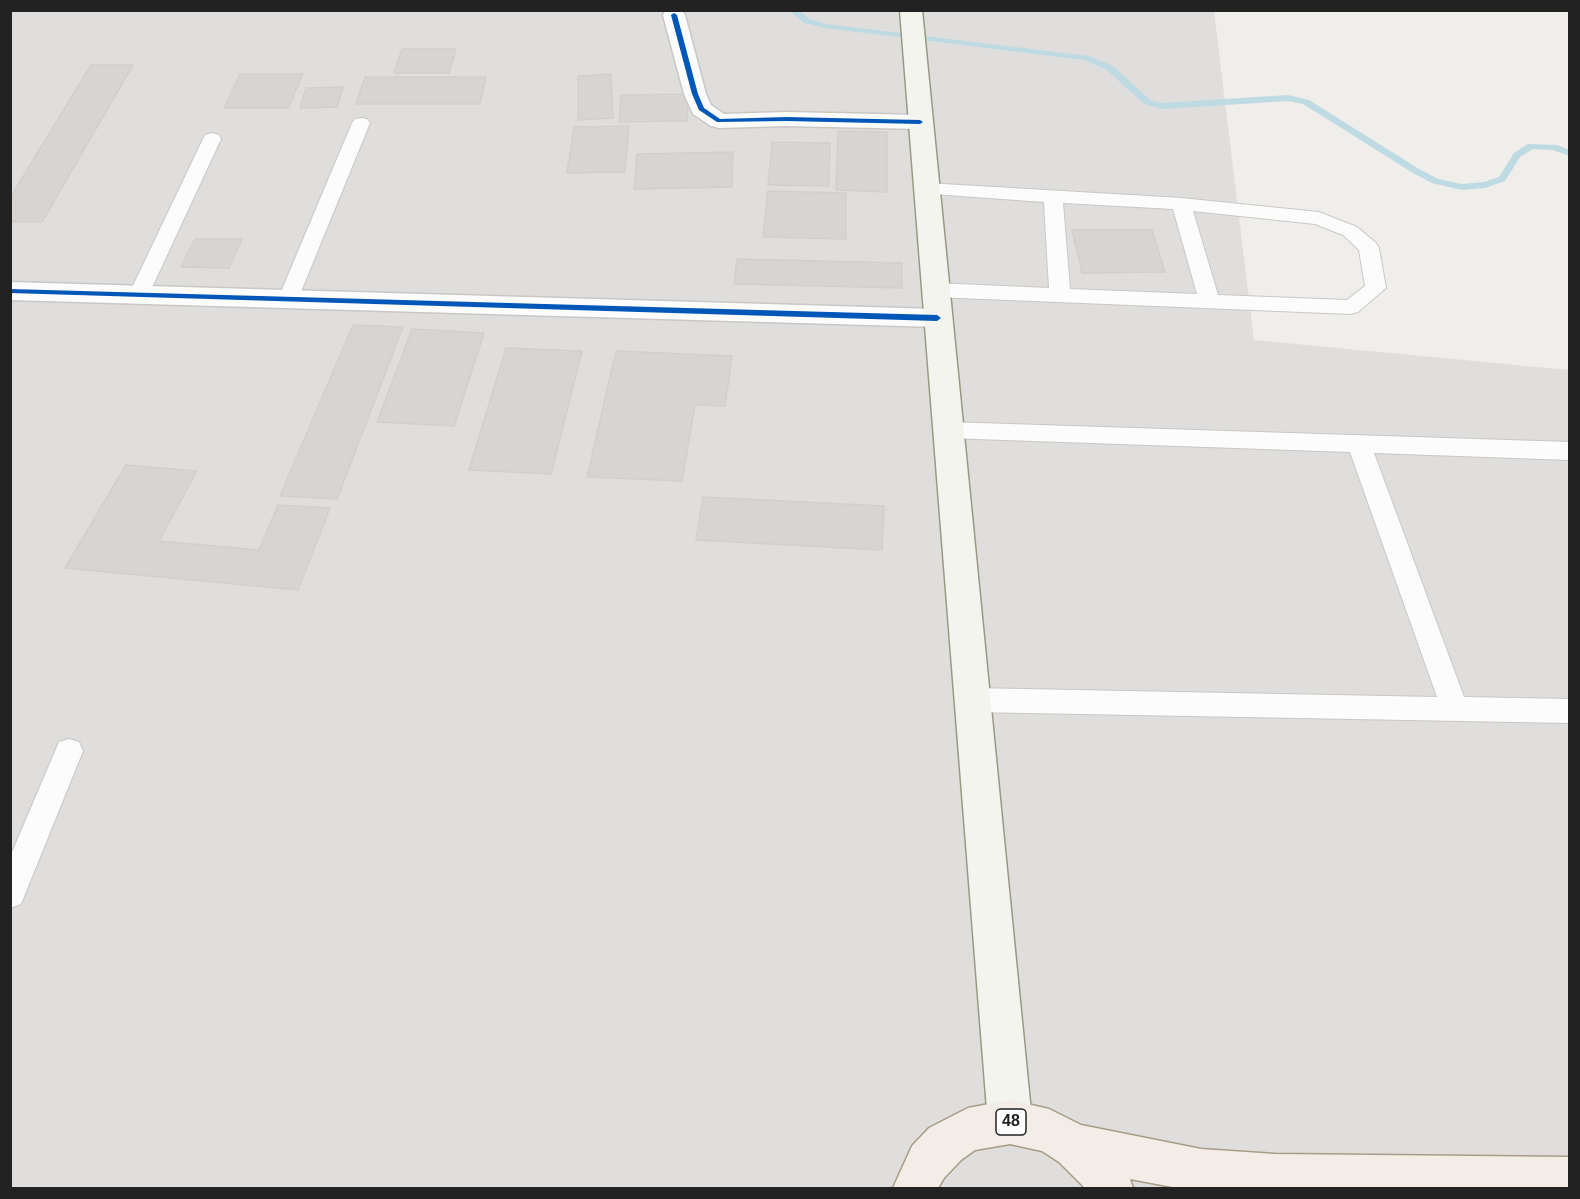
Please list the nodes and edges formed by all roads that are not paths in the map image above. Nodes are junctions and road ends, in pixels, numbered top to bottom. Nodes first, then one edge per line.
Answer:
1 (911, 12) edge
2 (674, 15) dead end
3 (920, 122) junction
4 (361, 123) dead end
5 (212, 139) dead end
6 (926, 189) junction
7 (1053, 196) junction
8 (1182, 204) junction
9 (10, 291) edge
10 (139, 294) junction
11 (1059, 295) junction
12 (288, 299) junction
13 (1209, 301) junction
14 (936, 304) junction
15 (947, 430) junction
16 (1359, 444) junction
17 (1569, 451) edge
18 (972, 700) junction
19 (1455, 709) junction
20 (1569, 711) edge
21 (69, 751) dead end
22 (10, 894) edge
23 (1010, 1122) junction
24 (1075, 1146) junction
25 (1569, 1179) edge
26 (915, 1188) edge
27 (1111, 1188) edge

1 - 3 main road
2 - 3 street
3 - 6 main road
4 - 12 lane
5 - 10 lane
6 - 7 lane
6 - 14 main road
7 - 8 lane
7 - 11 lane
8 - 13 lane
8 - 13 lane
9 - 10 street
10 - 12 street
11 - 13 lane
11 - 14 lane
12 - 14 street
14 - 15 main road
15 - 16 lane
15 - 18 main road
16 - 17 lane
16 - 19 lane
18 - 19 lane
18 - 23 main road
19 - 20 lane
21 - 22 lane
23 - 24 main road, 48
23 - 26 main road, 48
24 - 25 main road, 48
24 - 27 main road, 48

